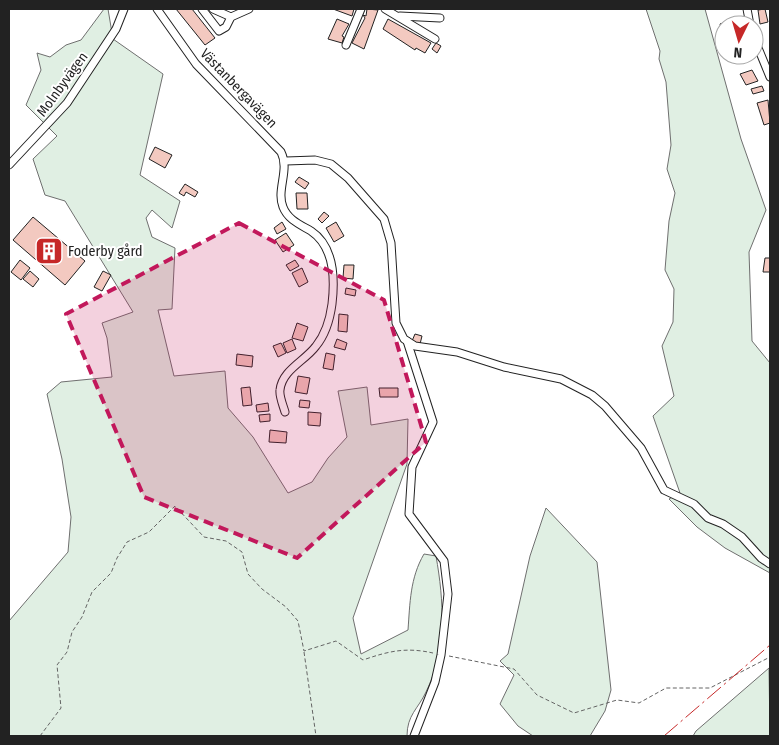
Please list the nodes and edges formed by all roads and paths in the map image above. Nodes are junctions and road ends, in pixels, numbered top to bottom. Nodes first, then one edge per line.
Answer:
1 (124, 9) edge
2 (157, 9) edge
3 (202, 9) edge
4 (213, 9) edge
5 (250, 9) edge
6 (361, 9) edge
7 (385, 9) edge
8 (400, 16) junction
9 (232, 17) junction
10 (440, 18) dead end
11 (435, 39) dead end
12 (346, 45) dead end
13 (764, 61) edge
14 (769, 73) edge
15 (286, 161) junction
16 (9, 165) edge
17 (407, 341) junction
18 (285, 412) dead end
19 (770, 564) edge
20 (304, 651) junction
21 (441, 655) junction
22 (770, 657) edge
23 (40, 736) edge
24 (316, 736) edge
25 (414, 736) edge

1 - 16 street, Molnbyvägen
2 - 15 street, Västanbergavägen
3 - 9 street
4 - 9 street
5 - 9 street
6 - 12 street
7 - 8 street
8 - 10 street
8 - 11 street
13 - 14 street
15 - 17 street
15 - 18 street
17 - 19 street
17 - 21 street
20 - 21 path
20 - 23 path
20 - 24 path
21 - 22 path
21 - 25 street

